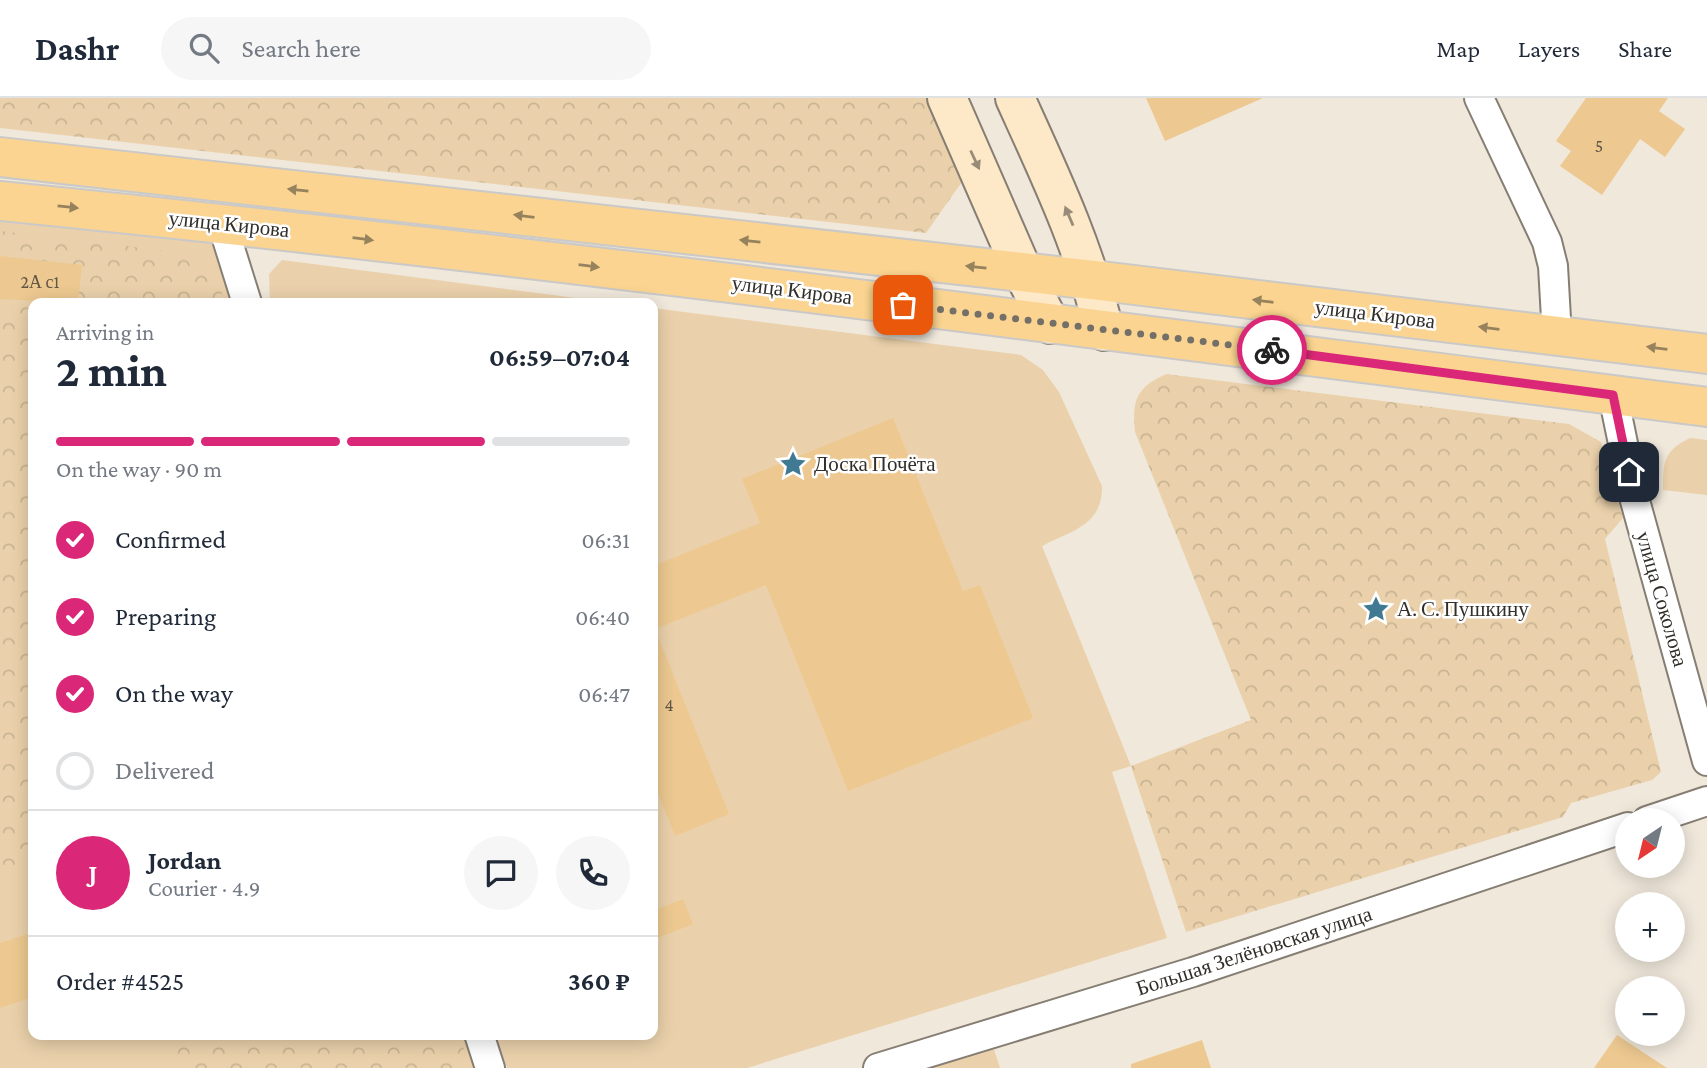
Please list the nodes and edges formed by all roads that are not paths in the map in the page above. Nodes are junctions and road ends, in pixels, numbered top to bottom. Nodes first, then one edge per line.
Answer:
1 (947, 98) edge
2 (1015, 98) edge
3 (1479, 98) edge
4 (0, 157) edge
5 (0, 201) edge
6 (222, 223) junction
7 (1023, 272) junction
8 (1093, 280) junction
9 (245, 298) edge
10 (1050, 324) junction
11 (1104, 331) junction
12 (1557, 336) junction
13 (1608, 342) junction
14 (1707, 354) edge
15 (1613, 395) junction
16 (1707, 407) edge
17 (1707, 761) edge
18 (1707, 801) edge
19 (1685, 808) edge
20 (1615, 831) edge
21 (481, 1040) edge
22 (490, 1068) edge
23 (878, 1068) edge

1 -> 7 main road
8 -> 2 main road
3 - 12 street
7 -> 4 main road, улица Кирова
5 -> 6 main road, улица Кирова
6 - 9 street
6 -> 10 main road, улица Кирова
7 - 8 main road, улица Кирова
7 - 10 main road
7 - 11 main road
8 - 11 main road
12 -> 8 main road, улица Кирова
10 - 11 main road, улица Кирова
11 - 15 main road, улица Кирова
12 - 13 main road, улица Кирова
14 -> 13 main road, улица Кирова
13 - 15 main road
15 - 16 main road, улица Кирова
15 - 17 street, улица Соколова
18 - 19 street
20 - 23 street, Большая Зелёновская улица
21 - 22 street

